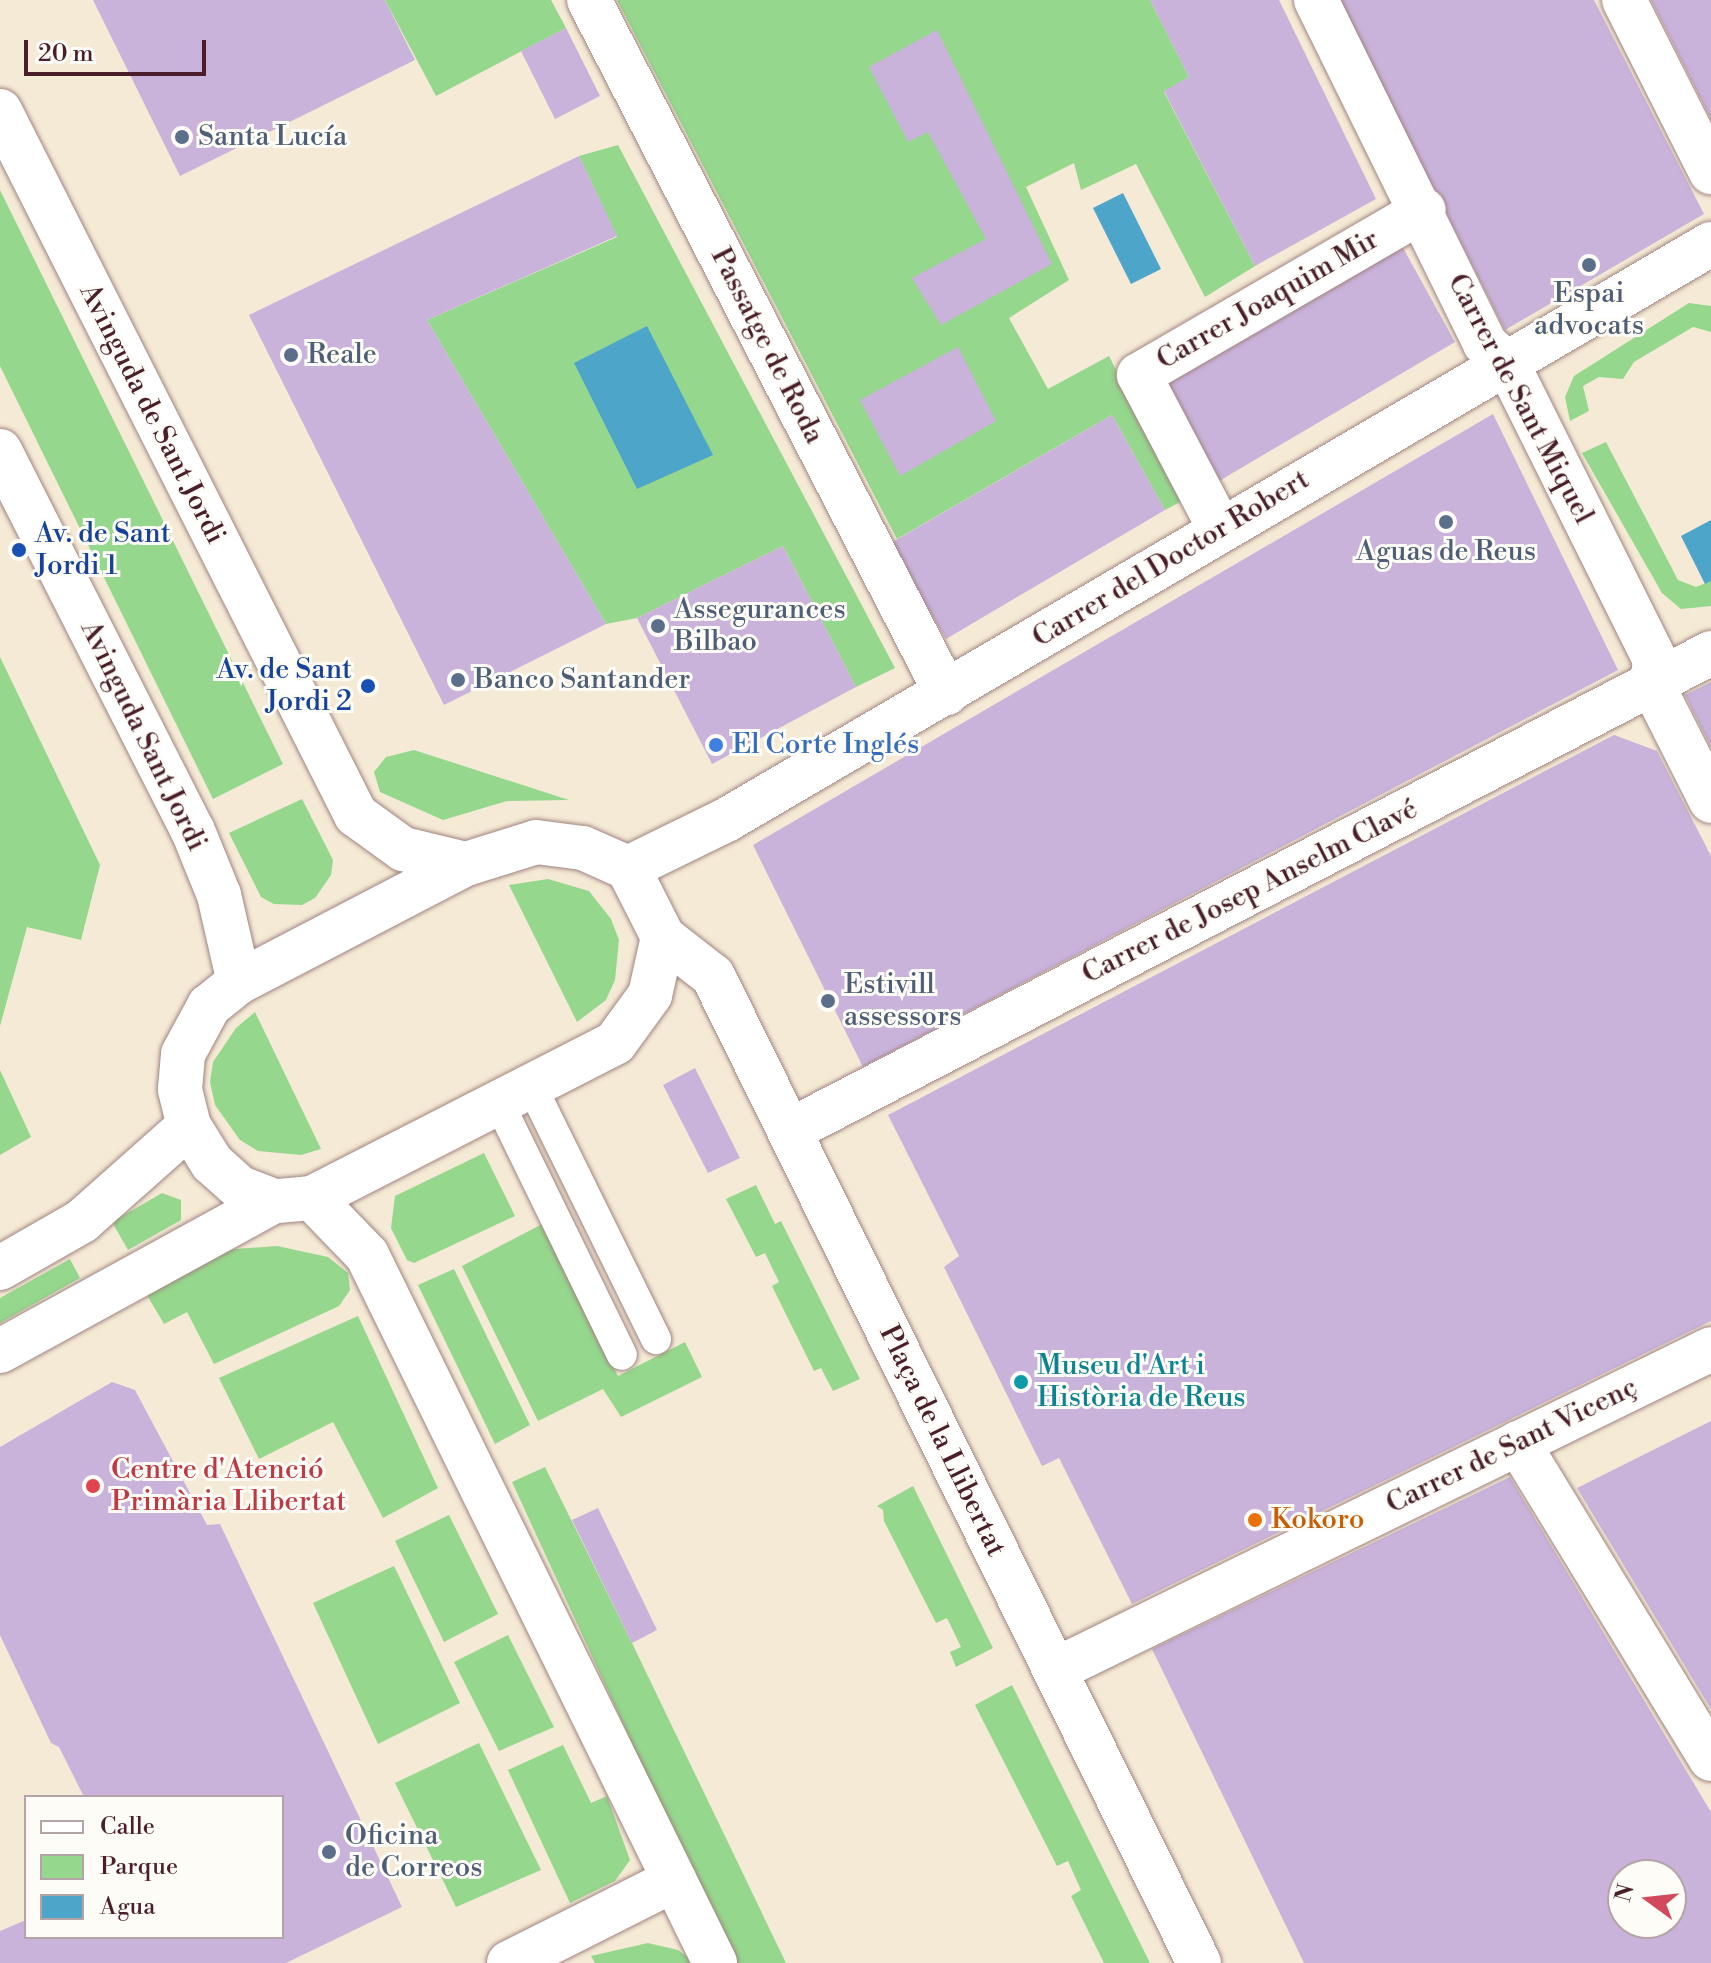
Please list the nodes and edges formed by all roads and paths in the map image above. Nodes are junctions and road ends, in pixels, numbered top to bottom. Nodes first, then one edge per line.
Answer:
1 (589, 0) edge
2 (1316, 0) edge
3 (1624, 0) edge
4 (0, 111) edge
5 (1711, 172) edge
6 (1424, 210) junction
7 (1711, 244) edge
8 (1507, 363) junction
9 (0, 451) edge
10 (1220, 529) junction
11 (1711, 653) edge
12 (1652, 684) junction
13 (946, 693) junction
14 (1711, 801) edge
15 (466, 864) junction
16 (628, 868) junction
17 (663, 937) junction
18 (239, 982) junction
19 (515, 1095) junction
20 (189, 1126) junction
21 (789, 1131) junction
22 (293, 1199) junction
23 (0, 1268) edge
24 (656, 1339) dead end
25 (1711, 1349) edge
26 (0, 1351) edge
27 (622, 1355) dead end
28 (1518, 1443) junction
29 (1055, 1670) junction
30 (1711, 1759) edge
31 (674, 1880) junction
32 (509, 1963) edge
33 (715, 1963) edge
34 (1199, 1963) edge

1 - 13 street, Passatge de Roda
2 - 6 street, Carrer de Sant Miquel
3 - 5 street
4 - 15 street, Avinguda de Sant Jordi
6 - 8 street, Carrer de Sant Miquel
6 - 10 street, Carrer Joaquim Mir
7 - 8 street, Carrer del Doctor Robert
8 - 10 street, Carrer del Doctor Robert
8 - 12 street, Carrer de Sant Miquel
9 - 18 street, Avinguda Sant Jordi
10 - 13 street, Carrer del Doctor Robert
11 - 12 street, Carrer de Josep Anselm Clavé
12 - 14 street, Carrer de Sant Miquel
12 - 21 street, Carrer de Josep Anselm Clavé
13 - 16 street, Carrer del Doctor Robert
15 - 16 street
15 - 18 street
16 - 17 street
17 - 19 street
17 - 21 street, Plaça de la Llibertat
18 - 20 street
19 - 22 street
19 - 24 lane
19 - 27 lane
20 - 22 street
20 - 23 street
21 - 29 street, Plaça de la Llibertat
22 - 26 street
22 - 31 street
25 - 28 street, Carrer de Sant Vicenç
28 - 29 street, Carrer de Sant Vicenç
28 - 30 street
29 - 34 street, Plaça de la Llibertat
31 - 32 street
31 - 33 street

